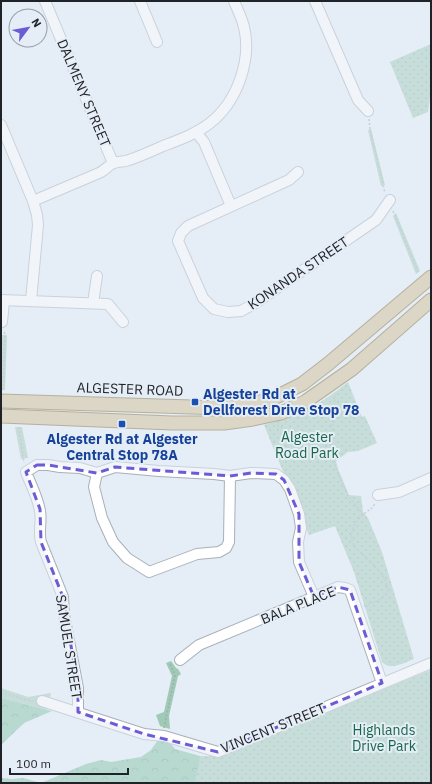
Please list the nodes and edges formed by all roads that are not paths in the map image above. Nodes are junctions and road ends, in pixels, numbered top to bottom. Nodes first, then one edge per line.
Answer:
1 (45, 1) edge
2 (140, 1) edge
3 (234, 1) edge
4 (316, 1) edge
5 (157, 42) dead end
6 (368, 111) road end
7 (1, 125) edge
8 (196, 132) junction
9 (113, 163) junction
10 (298, 172) dead end
11 (390, 200) road end
12 (33, 201) junction
13 (231, 206) junction
14 (97, 276) dead end
15 (426, 277) edge
16 (2, 300) edge
17 (431, 300) edge
18 (30, 301) junction
19 (93, 304) junction
20 (2, 322) edge
21 (123, 322) dead end
22 (2, 401) edge
23 (1, 416) edge
24 (96, 473) junction
25 (230, 476) junction
26 (431, 478) edge
27 (378, 496) road end
28 (314, 597) junction
29 (180, 660) road end
30 (431, 663) edge
31 (382, 683) junction
32 (42, 702) road end
33 (78, 712) junction

1 - 9 street, DALMENY STREET
2 - 5 street
3 - 8 street
4 - 6 street
7 - 12 street
8 - 9 street
8 - 13 street
9 - 12 street
10 - 13 street
11 - 13 street, KONANDA STREET
12 - 18 street
14 - 19 street
15 - 22 main road, ALGESTER ROAD
16 - 18 street
16 - 20 street
17 - 23 main road
18 - 19 street
19 - 21 street
24 - 25 street
24 - 25 street
24 - 33 street, SAMUEL STREET
25 - 28 street
26 - 27 street
28 - 29 street, BALA PLACE
28 - 31 street, BALA PLACE
30 - 31 street, VINCENT STREET
31 - 33 street, VINCENT STREET
32 - 33 street, VINCENT STREET

